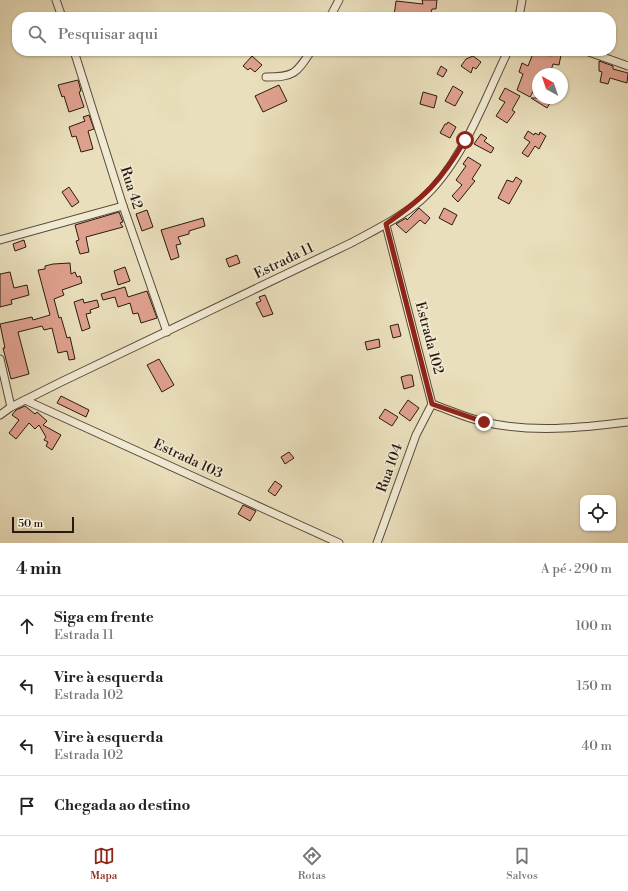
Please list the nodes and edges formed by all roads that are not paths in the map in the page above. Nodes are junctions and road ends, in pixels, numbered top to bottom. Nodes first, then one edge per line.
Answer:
1 (56, 0) edge
2 (339, 0) edge
3 (522, 0) edge
4 (60, 12) edge
5 (333, 12) edge
6 (520, 12) edge
7 (76, 56) edge
8 (309, 56) edge
9 (506, 56) edge
10 (600, 56) edge
11 (628, 66) edge
12 (266, 76) dead end
13 (123, 206) junction
14 (386, 224) junction
15 (0, 240) edge
16 (167, 332) junction
17 (0, 359) edge
18 (25, 400) junction
19 (432, 404) junction
20 (11, 407) junction
21 (0, 415) edge
22 (628, 422) edge
23 (339, 543) edge
24 (377, 543) edge

1 - 4 street
2 - 5 street
3 - 6 street
7 - 13 street, Rua 42
8 - 12 street
9 - 14 street, Estrada 11
10 - 11 street
13 - 15 street
13 - 16 street, Rua 42
14 - 16 street, Estrada 11
14 - 19 street, Estrada 102
16 - 18 street, Estrada 11
17 - 20 street
18 - 20 street, Estrada 11
18 - 23 street, Estrada 103
19 - 22 street
19 - 24 street, Rua 104
20 - 21 street, Estrada 11

